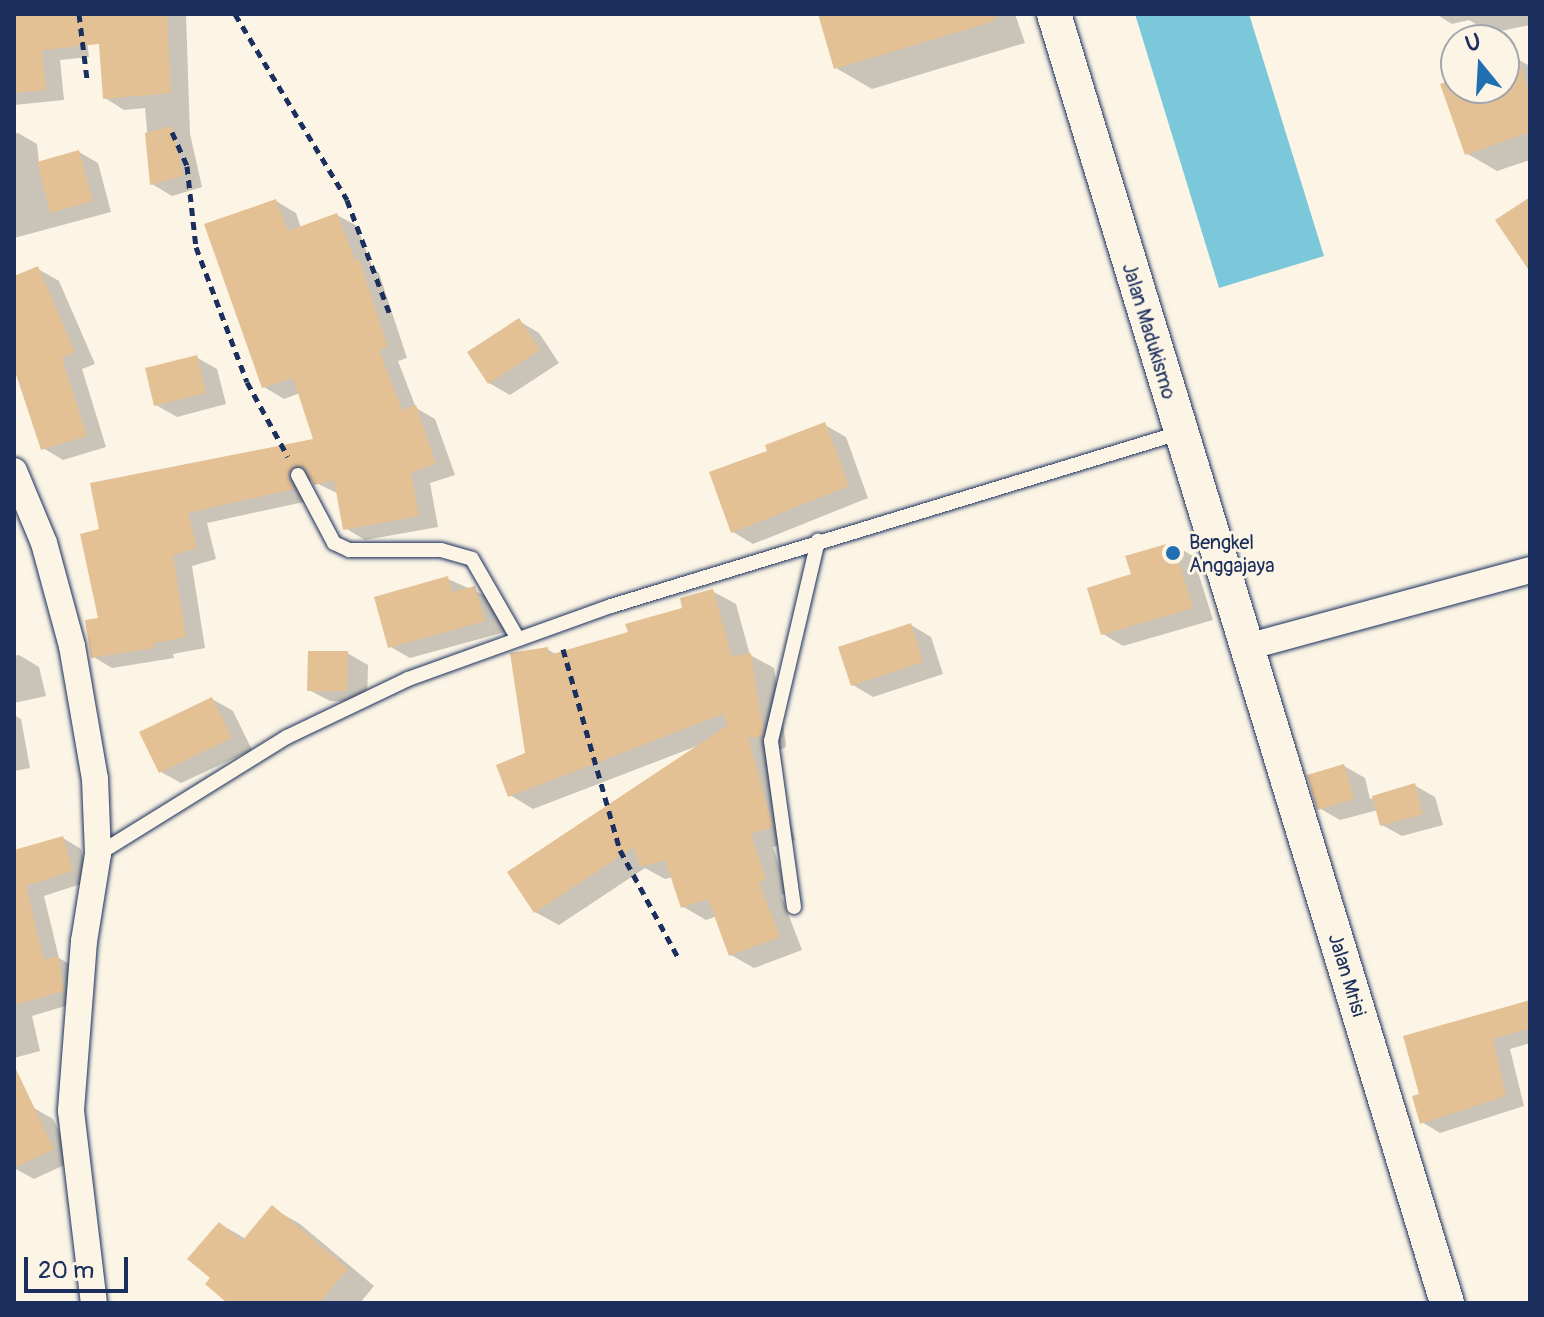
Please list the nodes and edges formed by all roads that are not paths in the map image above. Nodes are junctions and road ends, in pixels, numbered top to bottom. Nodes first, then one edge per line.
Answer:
1 (1054, 14) edge
2 (1179, 433) junction
3 (14, 471) edge
4 (298, 475) road end
5 (818, 540) junction
6 (1530, 570) edge
7 (518, 639) junction
8 (1247, 647) junction
9 (98, 854) junction
10 (794, 907) dead end
11 (94, 1303) edge
12 (1447, 1303) edge

1 - 2 street, Jalan Madukismo
2 - 5 lane
2 - 8 street, Jalan Madukismo
3 - 9 street
4 - 7 lane
5 - 7 lane
5 - 10 lane
6 - 8 street
7 - 9 lane
8 - 12 street, Jalan Mrisi
9 - 11 street

